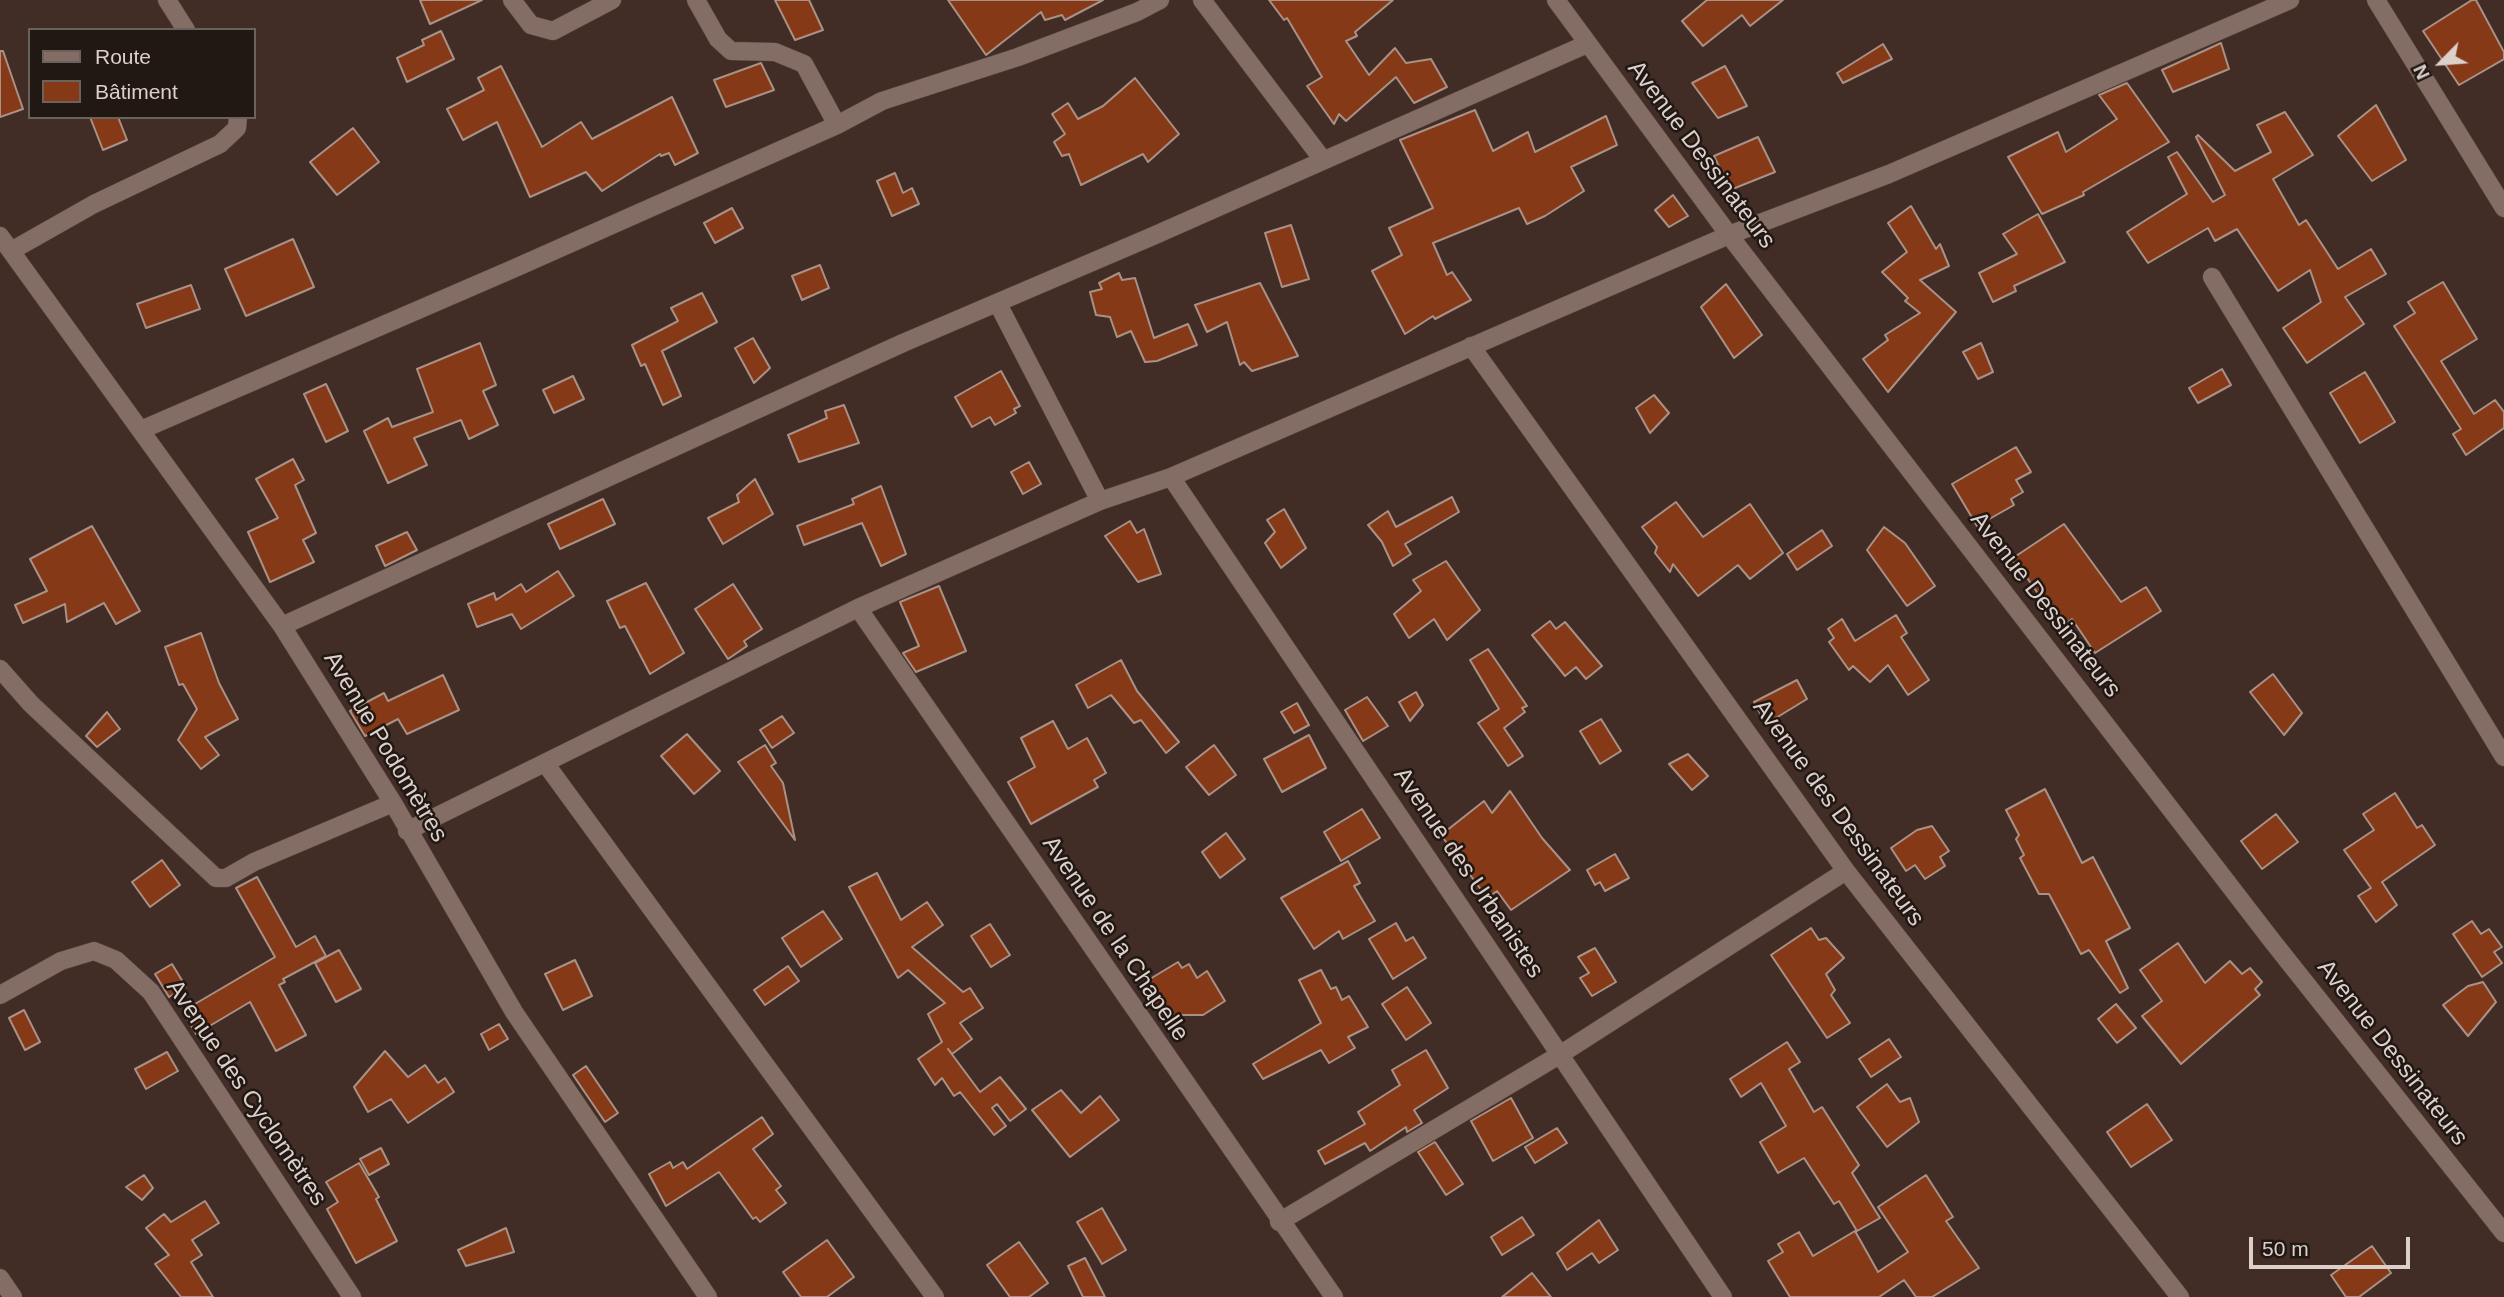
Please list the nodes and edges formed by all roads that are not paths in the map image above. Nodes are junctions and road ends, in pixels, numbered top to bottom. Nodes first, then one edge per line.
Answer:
1 (167, 0) edge
2 (512, 0) edge
3 (612, 0) edge
4 (696, 0) edge
5 (1160, 0) edge
6 (1202, 0) edge
7 (2290, 0) edge
8 (2376, 0) edge
9 (1564, 2) edge
10 (185, 28) edge
11 (1587, 44) junction
12 (238, 119) edge
13 (837, 125) junction
14 (1323, 160) junction
15 (2504, 208) edge
16 (1729, 234) junction
17 (6, 244) edge
18 (2212, 277) dead end
19 (998, 304) junction
20 (1471, 346) junction
21 (141, 430) junction
22 (1171, 477) junction
23 (1100, 501) junction
24 (858, 608) junction
25 (282, 626) junction
26 (0, 669) edge
27 (2504, 757) edge
28 (545, 762) junction
29 (393, 803) junction
30 (407, 831) junction
31 (1846, 871) junction
32 (0, 995) edge
33 (1561, 1054) junction
34 (1279, 1222) junction
35 (2504, 1233) edge
36 (0, 1278) edge
37 (13, 1297) edge
38 (352, 1297) edge
39 (708, 1297) edge
40 (935, 1297) edge
41 (1334, 1297) edge
42 (1723, 1297) edge
43 (2180, 1297) edge

1 - 10 street
2 - 3 street
4 - 13 street
5 - 13 street
6 - 14 street
7 - 16 street
8 - 15 street
9 - 11 street, Avenue Dessinateurs
11 - 14 street
11 - 16 street, Avenue Dessinateurs
12 - 17 street
13 - 21 street
14 - 19 street
16 - 20 street
16 - 35 street, Avenue Dessinateurs
17 - 21 street, Avenue Podomètres
18 - 27 street
19 - 23 street
19 - 25 street
20 - 22 street
20 - 31 street, Avenue des Dessinateurs
21 - 25 street, Avenue Podomètres
22 - 23 street
22 - 33 street, Avenue des Urbanistes
23 - 24 street
24 - 28 street
24 - 34 street, Avenue de la Chapelle
25 - 29 street, Avenue Podomètres
26 - 29 street
28 - 30 street
28 - 40 street
29 - 30 street, Avenue Podomètres
30 - 39 street, Avenue Podomètres
31 - 33 street
31 - 43 street, Avenue des Dessinateurs
32 - 38 street, Avenue des Cyclomètres
33 - 34 street
33 - 42 street, Avenue des Urbanistes
34 - 41 street, Avenue de la Chapelle
36 - 37 street

